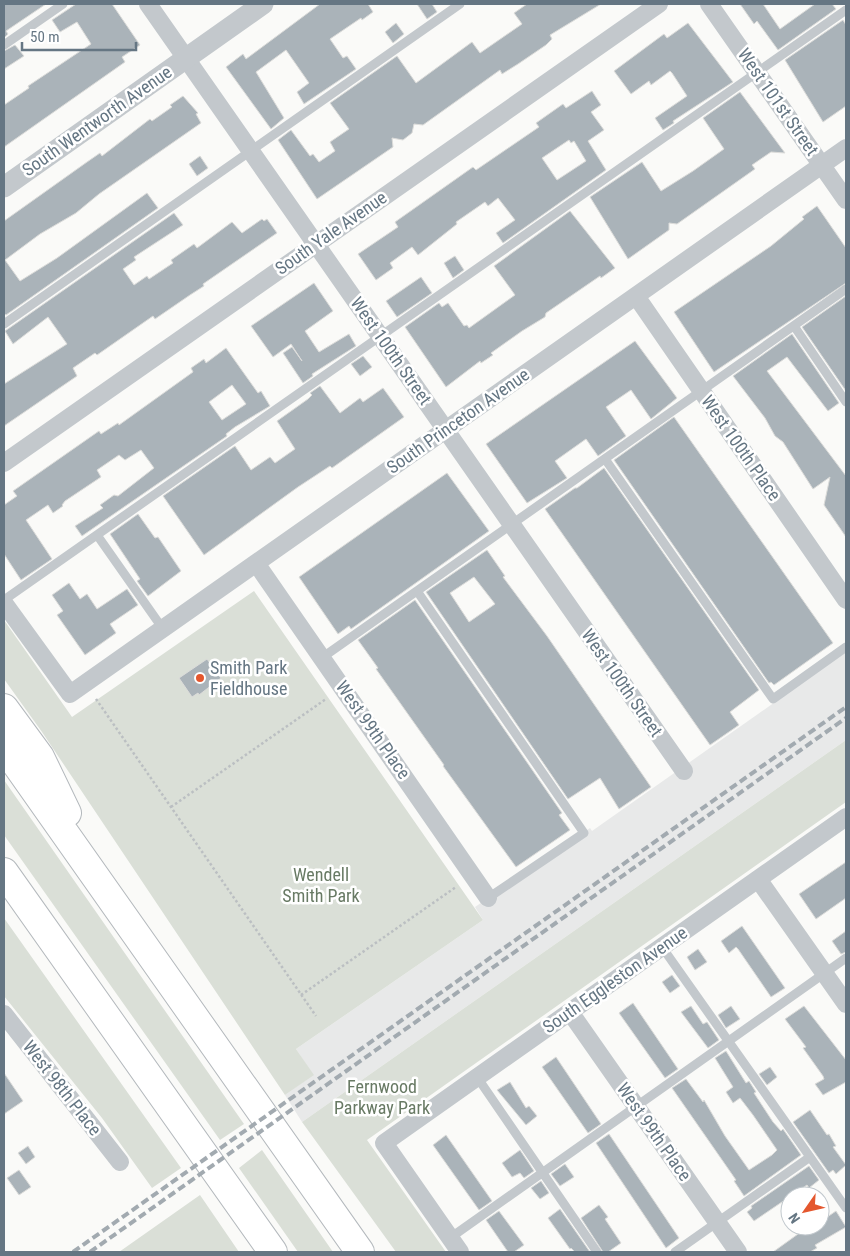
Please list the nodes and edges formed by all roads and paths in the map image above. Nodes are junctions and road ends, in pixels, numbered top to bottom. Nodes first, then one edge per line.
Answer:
1 (63, 4) edge
2 (148, 4) edge
3 (263, 4) edge
4 (460, 4) edge
5 (659, 4) edge
6 (710, 4) edge
7 (846, 10) edge
8 (4, 45) edge
9 (186, 58) junction
10 (758, 73) junction
11 (846, 148) edge
12 (251, 151) junction
13 (822, 165) junction
14 (4, 188) edge
15 (846, 200) edge
16 (316, 244) junction
17 (846, 289) edge
18 (636, 296) junction
19 (4, 324) edge
20 (794, 326) junction
21 (381, 337) junction
22 (701, 392) junction
23 (846, 402) edge
24 (446, 430) junction
25 (606, 459) junction
26 (4, 463) edge
27 (512, 524) junction
28 (97, 536) junction
29 (256, 563) junction
30 (417, 591) junction
31 (846, 600) edge
32 (4, 602) edge
33 (163, 629) junction
34 (846, 647) edge
35 (322, 658) junction
36 (326, 698) dead end
37 (96, 699) dead end
38 (4, 708) edge
39 (4, 747) edge
40 (684, 772) dead end
41 (171, 807) junction
42 (846, 817) edge
43 (4, 872) edge
44 (758, 879) junction
45 (100, 882) junction
46 (456, 887) dead end
47 (488, 898) joint
48 (662, 947) junction
49 (846, 958) edge
50 (825, 974) junction
51 (301, 995) junction
52 (846, 1004) edge
53 (570, 1012) junction
54 (316, 1016) dead end
55 (5, 1018) edge
56 (728, 1042) junction
57 (477, 1077) junction
58 (636, 1107) junction
59 (810, 1157) junction
60 (120, 1162) dead end
61 (542, 1173) junction
62 (846, 1208) edge
63 (717, 1222) junction
64 (455, 1245) edge
65 (273, 1252) edge
66 (360, 1252) edge
67 (597, 1252) edge
68 (675, 1252) edge
69 (738, 1252) edge

1 - 8 lane
2 - 9 street, West 100th Street
3 - 9 street, South Wentworth Avenue
4 - 12 lane
5 - 16 street, South Yale Avenue
6 - 10 street, West 101st Street
7 - 10 lane
9 - 12 street, West 100th Street
9 - 14 street, South Wentworth Avenue
10 - 13 street, West 101st Street
10 - 21 lane
11 - 13 street, South Princeton Avenue
12 - 16 street, West 100th Street
12 - 19 lane
13 - 15 street, West 101st Street
13 - 18 street, South Princeton Avenue
16 - 21 street, West 100th Street
16 - 26 street, South Yale Avenue
17 - 20 lane
18 - 22 street, West 100th Place
18 - 24 street, South Princeton Avenue
20 - 22 lane
20 - 23 lane
21 - 24 street, West 100th Street
21 - 28 lane
22 - 25 lane
22 - 31 street, West 100th Place
24 - 27 street, West 100th Street
24 - 29 street, South Princeton Avenue
25 - 27 lane
25 - 34 lane
27 - 30 lane
27 - 40 street, West 100th Street
28 - 32 lane
28 - 33 lane
29 - 33 street, South Princeton Avenue
29 - 35 street, West 99th Place
30 - 35 lane
30 - 47 lane
32 - 33 street, South Princeton Avenue
35 - 47 street, West 99th Place
36 - 41 path
37 - 41 path
38 - 45 highway
39 - 45 highway
41 - 51 path
42 - 44 street, South Eggleston Avenue
43 - 65 highway
44 - 48 street, South Eggleston Avenue
44 - 50 street
45 - 66 highway
46 - 51 path
48 - 53 street, South Eggleston Avenue
48 - 56 lane
49 - 50 lane
50 - 52 street
50 - 56 lane
51 - 54 path
53 - 57 street, South Eggleston Avenue
53 - 58 street, West 99th Place
55 - 60 street, West 98th Place
56 - 58 lane
56 - 59 lane
57 - 61 lane
57 - 64 street, South Eggleston Avenue
58 - 61 lane
58 - 63 street, West 99th Place
59 - 62 lane
59 - 63 lane
61 - 64 lane
61 - 67 lane
63 - 68 lane
63 - 69 street, West 99th Place

